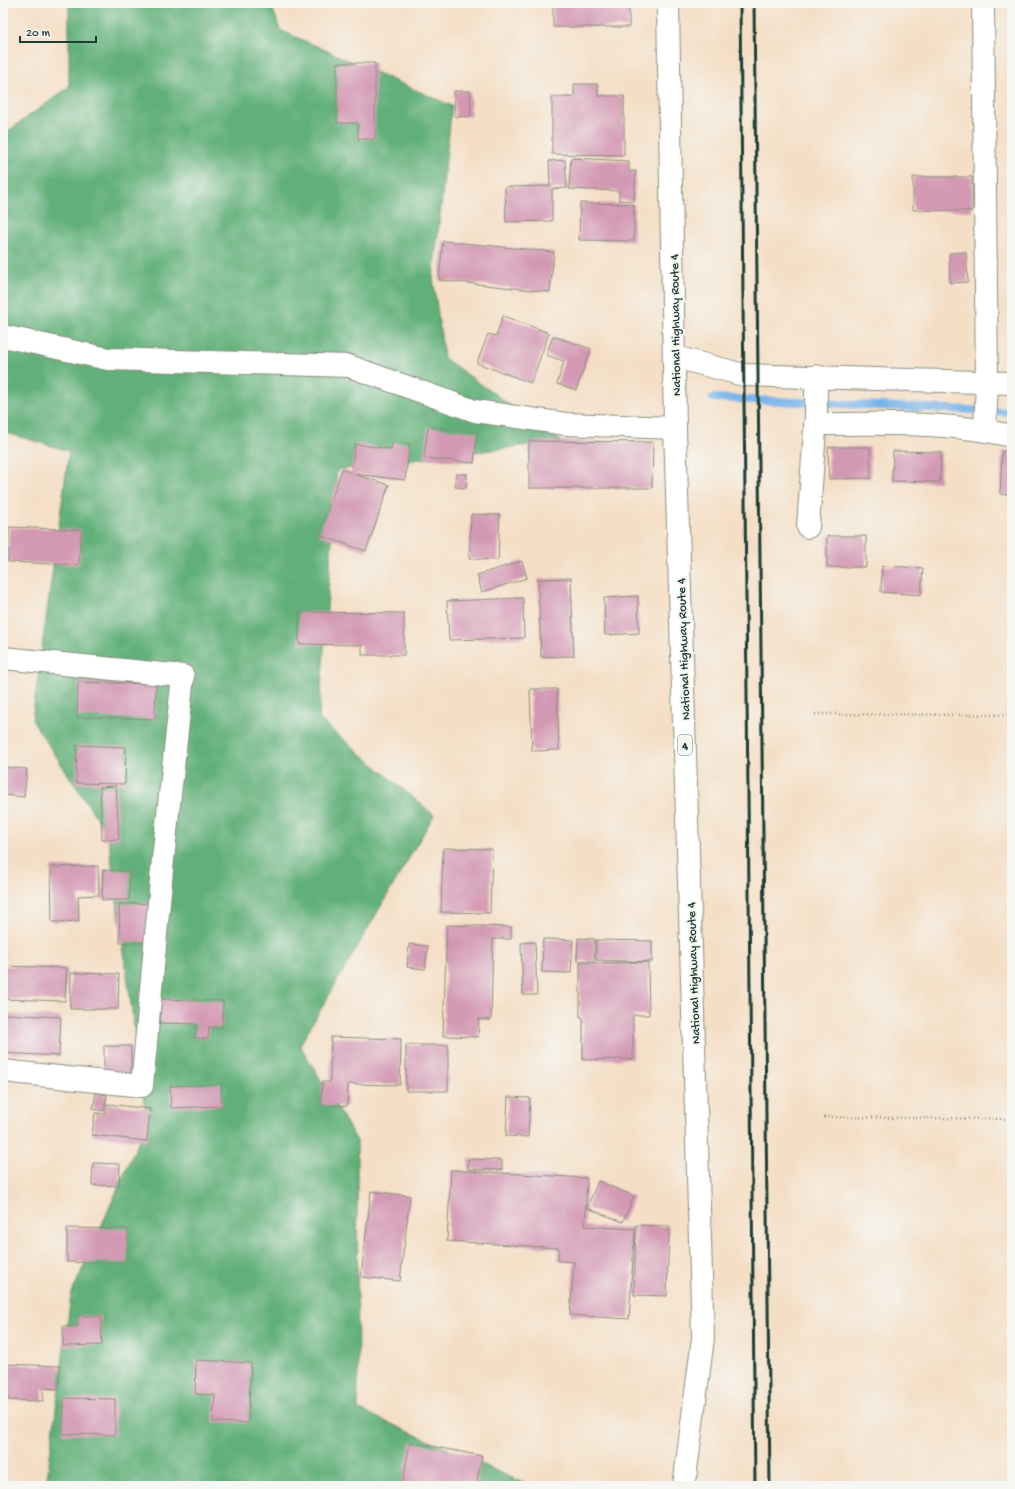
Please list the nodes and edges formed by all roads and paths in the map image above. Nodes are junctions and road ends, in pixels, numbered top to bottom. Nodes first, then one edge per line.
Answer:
1 (668, 3) edge
2 (983, 3) edge
3 (3, 336) edge
4 (675, 357) junction
5 (1012, 383) edge
6 (816, 384) junction
7 (986, 387) junction
8 (816, 420) junction
9 (985, 422) junction
10 (675, 428) junction
11 (1012, 436) edge
12 (808, 527) dead end
13 (3, 658) edge
14 (815, 714) dead end
15 (1012, 716) edge
16 (3, 1071) edge
17 (824, 1117) dead end
18 (1012, 1119) edge
19 (684, 1486) edge

1 - 4 main road, National Highway Route 4 / 4
2 - 7 main road
3 - 10 main road
4 - 6 main road
4 - 10 main road, National Highway Route 4 / 4
5 - 7 main road
6 - 7 main road
6 - 8 main road
7 - 9 main road
8 - 9 main road
8 - 12 main road
9 - 11 main road
10 - 19 main road, National Highway Route 4 / 4
13 - 16 main road
14 - 15 path
17 - 18 path

